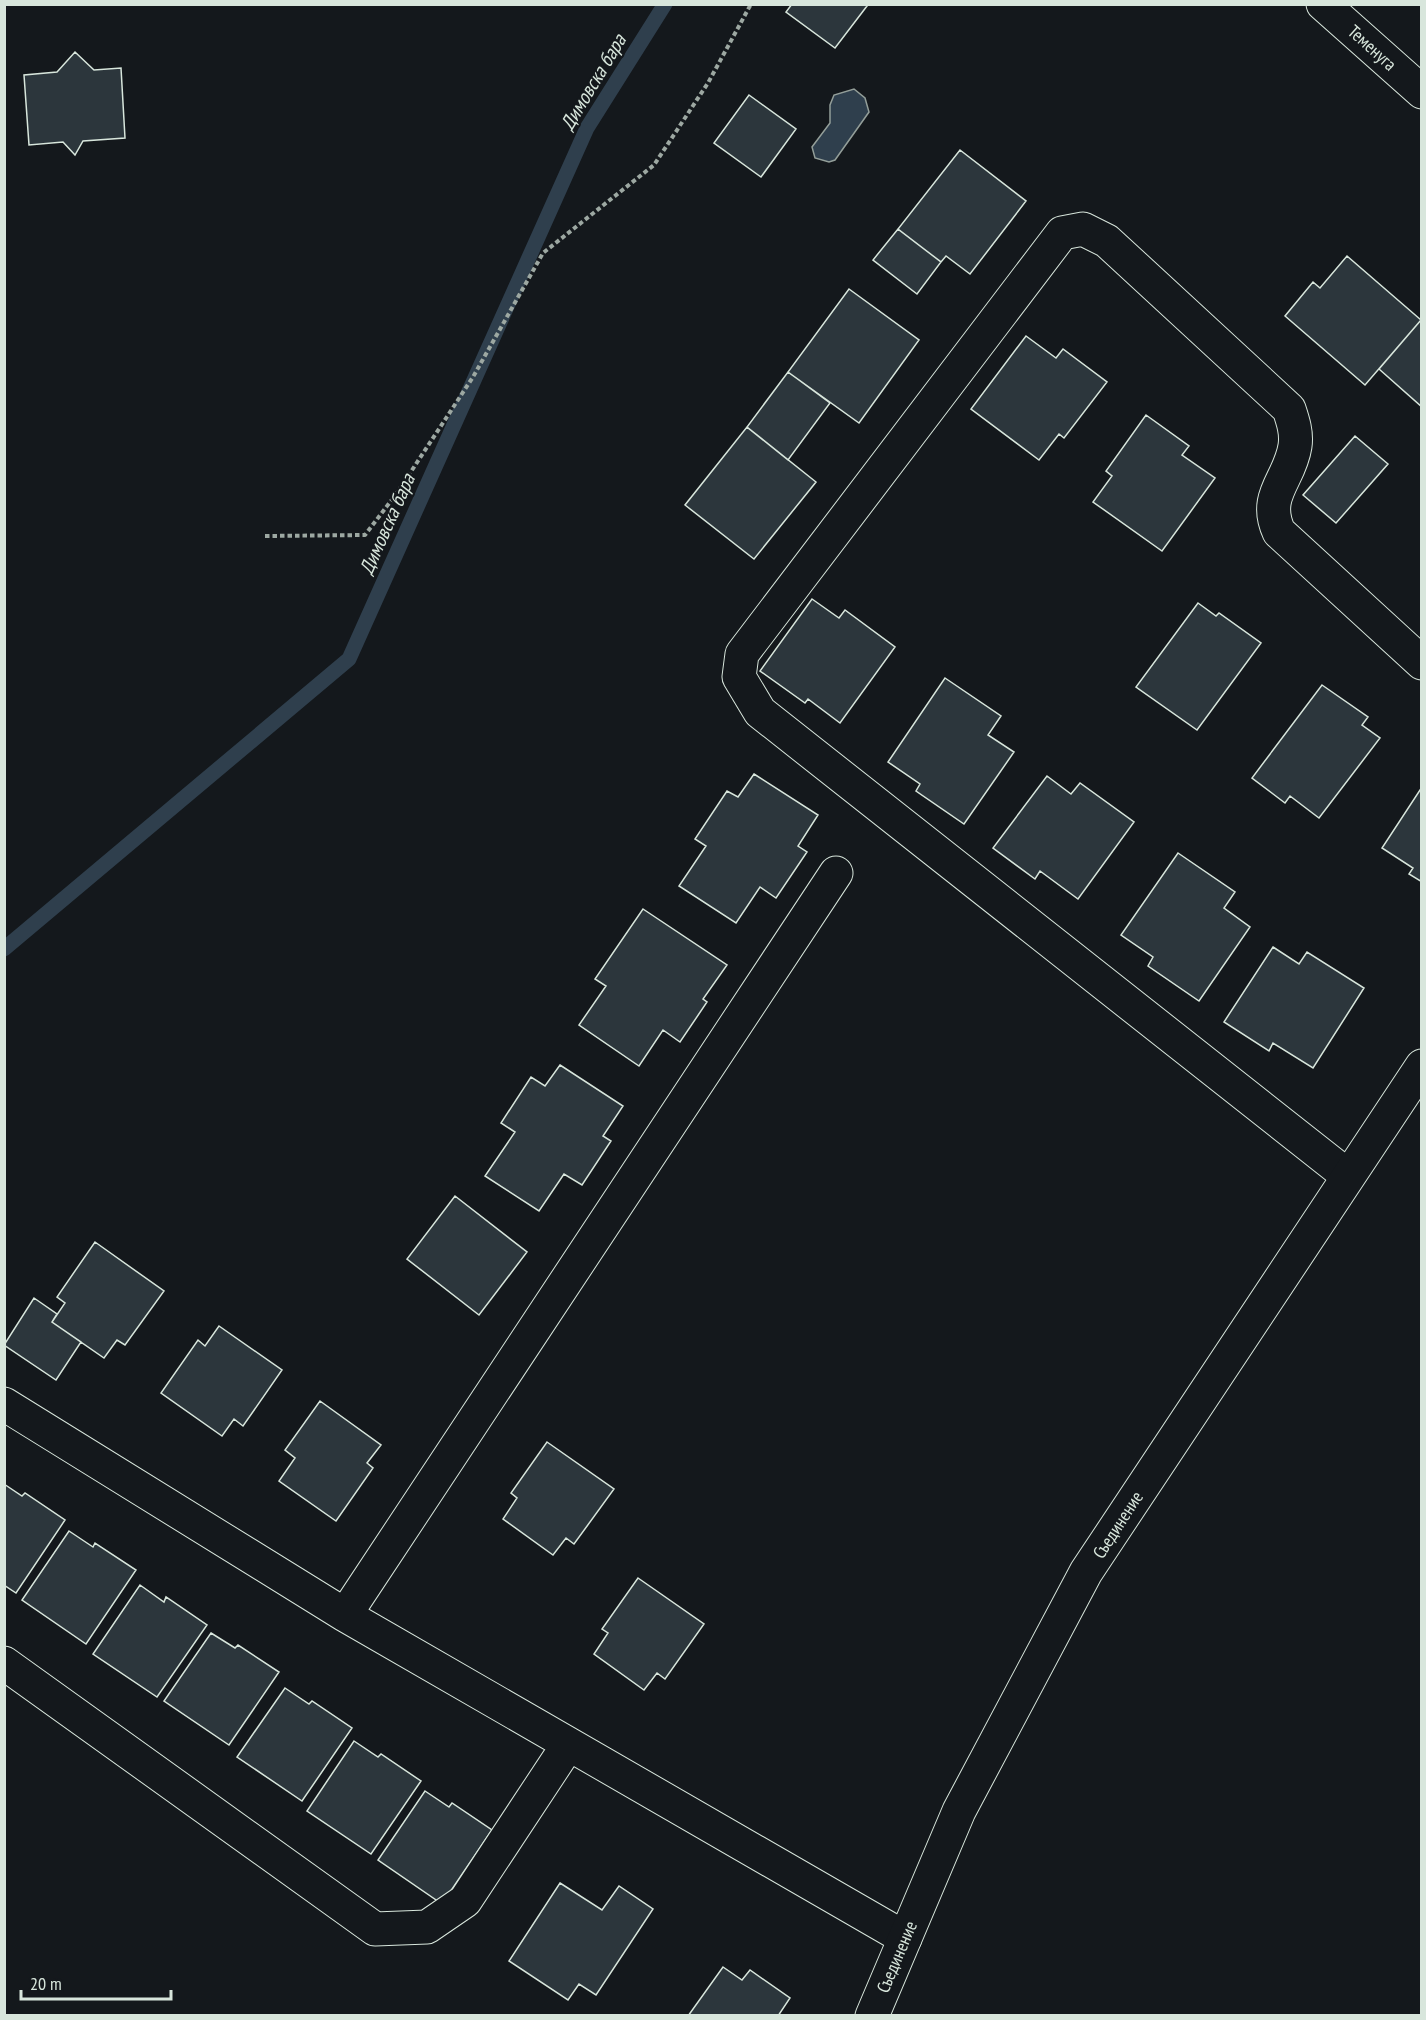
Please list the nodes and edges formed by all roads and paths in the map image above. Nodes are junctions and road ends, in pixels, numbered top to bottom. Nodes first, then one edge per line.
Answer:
1 (751, 4) edge
2 (1323, 4) edge
3 (1422, 92) edge
4 (265, 536) dead end
5 (1422, 663) edge
6 (836, 873) dead end
7 (1422, 1066) edge
8 (1348, 1176) junction
9 (4, 1404) edge
10 (345, 1615) junction
11 (4, 1663) edge
12 (568, 1745) junction
13 (905, 1938) junction
14 (872, 2016) edge

1 - 4 path
2 - 3 street, Теменуга
5 - 8 street
6 - 10 street
7 - 8 street, Съединение
8 - 13 street, Съединение
9 - 10 street
10 - 12 street
11 - 12 street
12 - 13 street
13 - 14 street, Съединение

